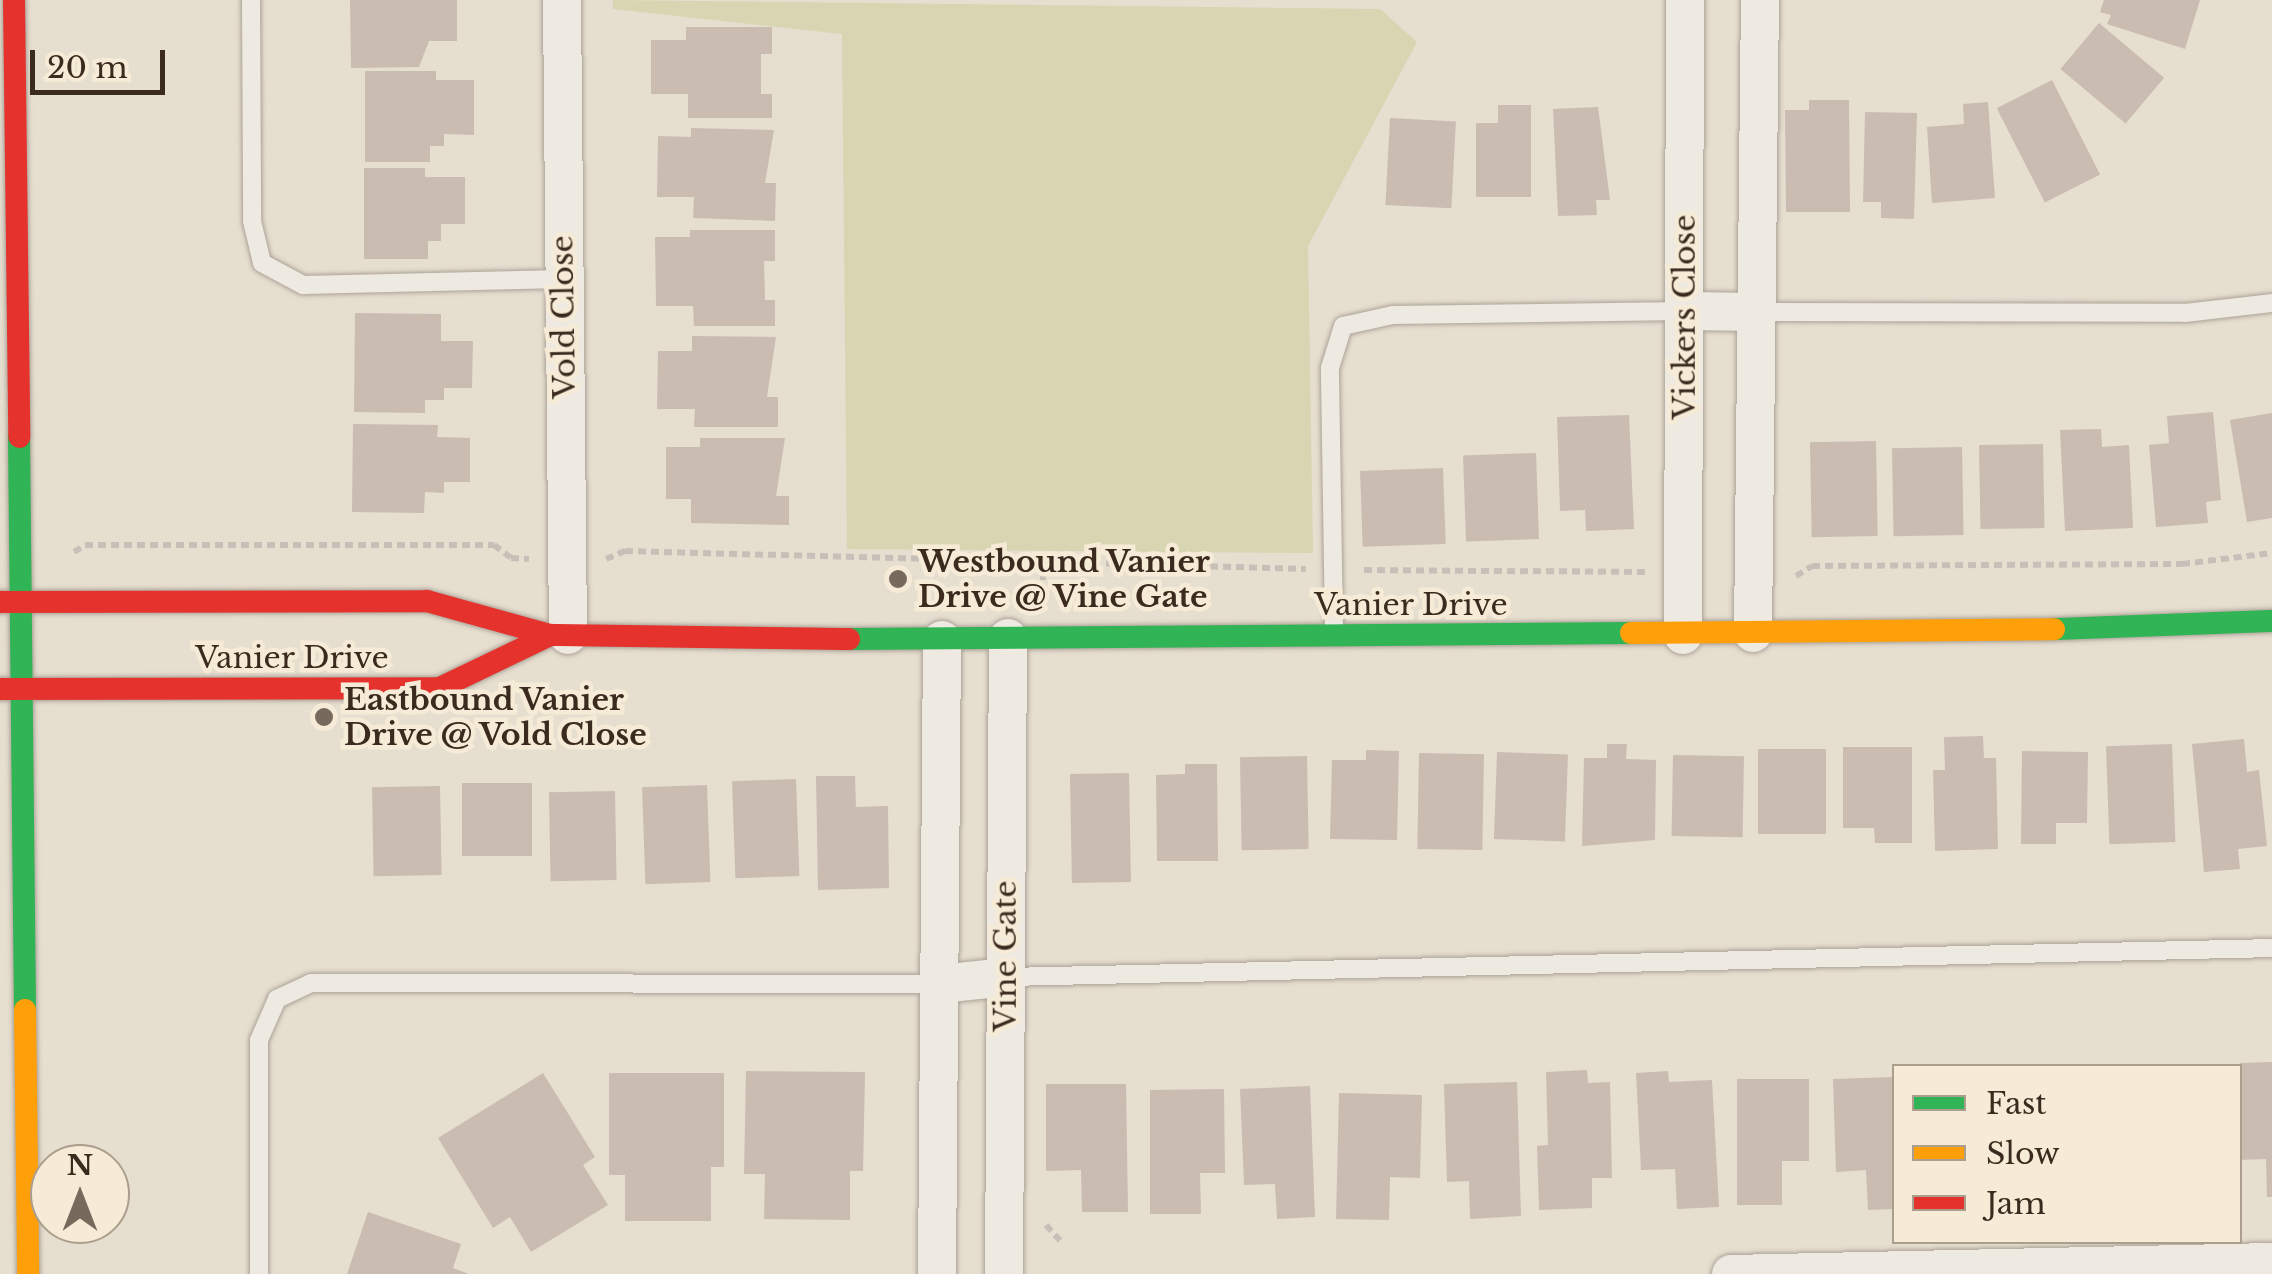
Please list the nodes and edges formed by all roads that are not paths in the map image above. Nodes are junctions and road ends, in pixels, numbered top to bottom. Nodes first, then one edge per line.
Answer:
1 (14, 0) edge
2 (251, 0) edge
3 (562, 0) edge
4 (1684, 0) edge
5 (1760, 0) edge
6 (563, 280) junction
7 (2272, 303) edge
8 (1686, 311) junction
9 (1759, 312) junction
10 (11, 602) edge
11 (2272, 621) edge
12 (1753, 633) junction
13 (559, 634) junction
14 (1334, 634) junction
15 (1683, 634) junction
16 (1008, 638) junction
17 (942, 640) junction
18 (11, 689) edge
19 (2272, 948) edge
20 (1006, 977) junction
21 (940, 984) junction
22 (2272, 1262) edge
23 (2031, 1271) edge
24 (28, 1274) edge
25 (259, 1274) edge
26 (937, 1274) edge
27 (1004, 1274) edge
28 (1732, 1274) edge

1 - 10 street
2 - 6 lane
3 - 6 street, Vold Close
4 - 8 street, Vickers Close
5 - 9 street
6 - 13 street, Vold Close
7 - 9 lane
8 - 9 street
8 - 14 lane
8 - 15 street, Vickers Close
9 - 12 street
10 - 13 street, Vanier Drive
10 - 18 street
11 - 12 street, Vanier Drive
12 - 15 street, Vanier Drive
13 - 17 street, Vanier Drive
13 - 18 street, Vanier Drive
14 - 15 street, Vanier Drive
14 - 16 street, Vanier Drive
16 - 17 street, Vanier Drive
16 - 20 street, Vine Gate
17 - 21 street
18 - 24 street
19 - 20 lane
20 - 21 street
20 - 27 street, Vine Gate
21 - 25 lane
21 - 26 street
22 - 23 street
23 - 28 street

